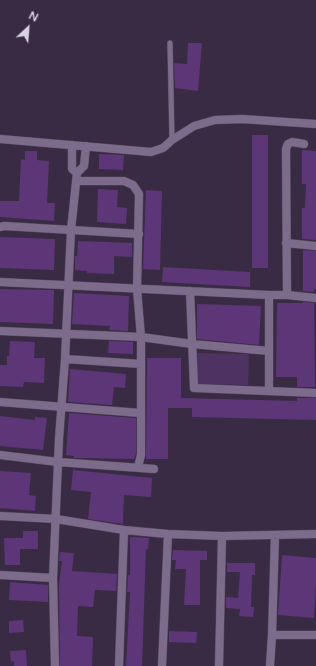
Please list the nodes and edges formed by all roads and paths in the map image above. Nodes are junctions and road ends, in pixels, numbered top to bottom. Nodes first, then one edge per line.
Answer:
1 (170, 43) dead end
2 (316, 124) edge
3 (0, 139) edge
4 (172, 140) junction
5 (304, 144) dead end
6 (72, 145) junction
7 (86, 146) junction
8 (76, 177) junction
9 (0, 227) edge
10 (71, 230) junction
11 (139, 234) junction
12 (286, 243) junction
13 (316, 246) edge
14 (0, 282) edge
15 (69, 286) junction
16 (137, 289) junction
17 (190, 292) junction
18 (269, 295) junction
19 (287, 295) junction
20 (316, 298) edge
21 (0, 331) edge
22 (66, 334) junction
23 (141, 337) junction
24 (192, 344) junction
25 (269, 351) junction
26 (65, 359) junction
27 (141, 364) junction
28 (269, 391) junction
29 (316, 394) edge
30 (0, 402) edge
31 (61, 407) junction
32 (140, 413) junction
33 (0, 455) edge
34 (58, 462) junction
35 (138, 468) junction
36 (154, 469) dead end
37 (0, 516) edge
38 (56, 519) junction
39 (124, 530) junction
40 (168, 534) junction
41 (316, 534) edge
42 (275, 535) junction
43 (222, 536) junction
44 (0, 575) edge
45 (52, 578) junction
46 (272, 635) junction
47 (316, 635) edge
48 (55, 666) edge
49 (120, 666) edge
50 (162, 666) edge
51 (218, 666) edge
52 (270, 666) edge

1 - 4 lane
2 - 4 street
3 - 6 street
4 - 7 street
5 - 12 street
6 - 7 street
6 - 8 street
7 - 8 street
8 - 10 street
8 - 11 street
9 - 10 street
10 - 11 street
10 - 15 street
11 - 16 street
12 - 13 street
12 - 19 street
14 - 15 street
15 - 16 street
15 - 22 street
16 - 17 street
16 - 23 street
17 - 18 street
17 - 24 street
18 - 19 street
18 - 25 street
19 - 20 street
21 - 22 street
22 - 23 street
22 - 26 street
23 - 24 street
23 - 27 street
24 - 25 street
24 - 28 street
25 - 28 street
26 - 27 street
26 - 31 street
27 - 32 street
28 - 29 street
30 - 31 street
31 - 32 street
31 - 34 street
32 - 35 street
33 - 34 street
34 - 35 street
34 - 38 street
35 - 36 street
37 - 38 street
38 - 39 street
38 - 45 street
39 - 40 street
39 - 49 street
40 - 43 street
40 - 50 street
41 - 42 street
42 - 43 street
42 - 46 street
43 - 51 street
44 - 45 street
45 - 48 street
46 - 47 street
46 - 52 street

